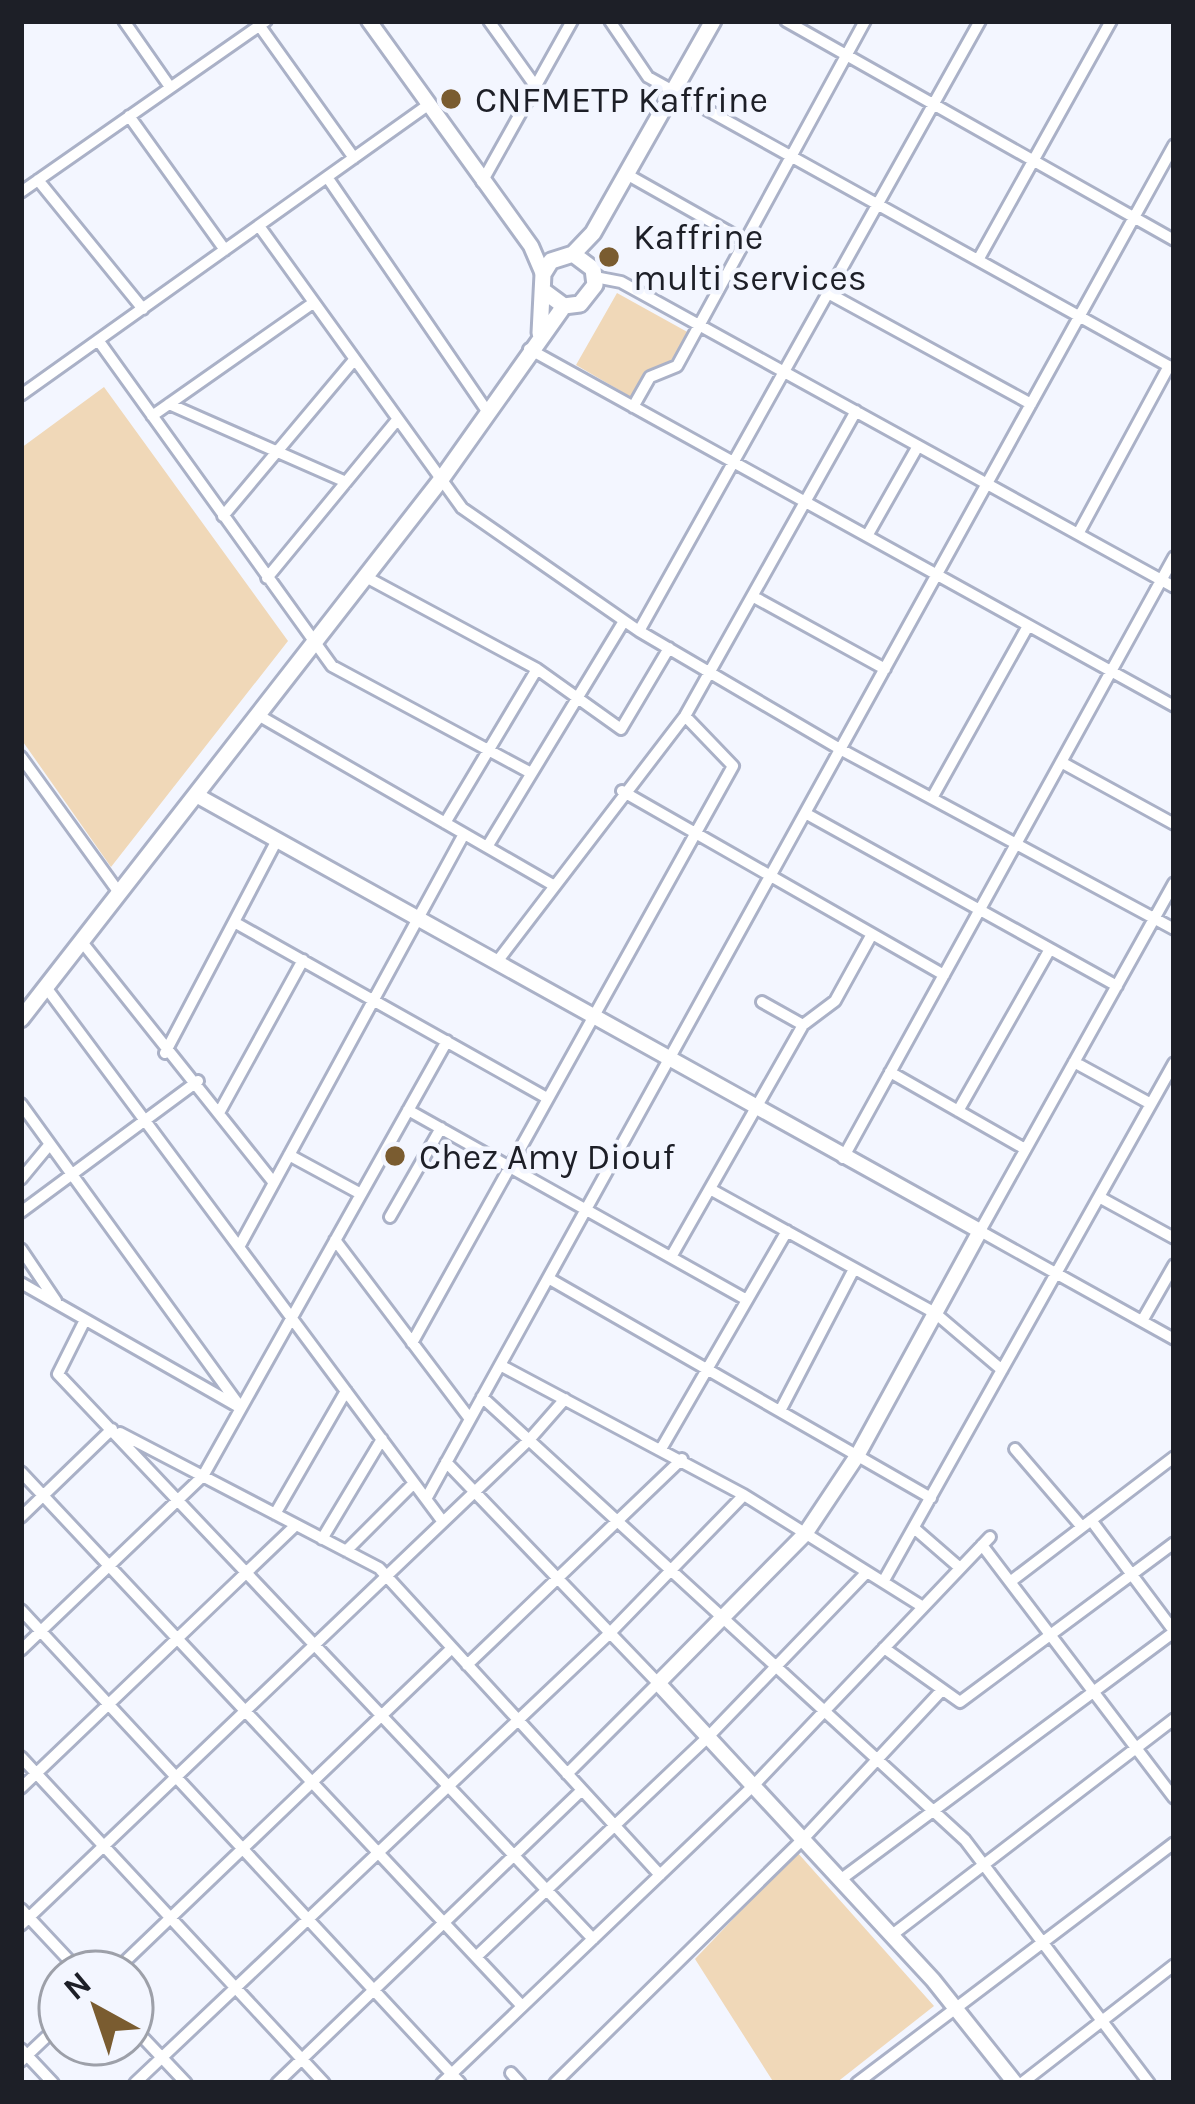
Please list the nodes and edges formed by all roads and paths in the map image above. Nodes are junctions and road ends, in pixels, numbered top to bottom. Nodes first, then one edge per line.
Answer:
1 (124, 21) edge
2 (369, 21) edge
3 (489, 21) edge
4 (572, 21) edge
5 (610, 21) edge
6 (713, 21) edge
7 (787, 21) edge
8 (865, 21) edge
9 (980, 21) edge
10 (1111, 21) edge
11 (262, 23) edge
12 (846, 55) junction
13 (536, 87) junction
14 (170, 88) junction
15 (675, 92) junction
16 (933, 104) junction
17 (428, 105) junction
18 (129, 116) junction
19 (1174, 145) edge
20 (791, 156) junction
21 (354, 158) junction
22 (1033, 160) junction
23 (628, 175) junction
24 (327, 177) junction
25 (38, 180) junction
26 (482, 182) junction
27 (21, 192) edge
28 (877, 204) junction
29 (1134, 218) junction
30 (259, 226) junction
31 (1174, 240) edge
32 (745, 242) junction
33 (531, 247) junction
34 (225, 250) junction
35 (978, 260) junction
36 (578, 263) junction
37 (543, 274) junction
38 (545, 292) junction
39 (828, 293) junction
40 (314, 303) junction
41 (564, 306) junction
42 (143, 309) junction
43 (1079, 316) junction
44 (700, 325) junction
45 (541, 333) junction
46 (98, 340) junction
47 (529, 350) junction
48 (354, 360) junction
49 (1171, 368) edge
50 (784, 371) junction
51 (21, 395) edge
52 (170, 404) junction
53 (1031, 404) junction
54 (633, 407) junction
55 (488, 411) junction
56 (856, 411) junction
57 (152, 416) junction
58 (397, 421) junction
59 (918, 446) junction
60 (277, 452) junction
61 (733, 462) junction
62 (440, 481) junction
63 (346, 482) junction
64 (987, 484) junction
65 (806, 502) junction
66 (223, 516) junction
67 (1078, 534) junction
68 (867, 536) junction
69 (1174, 557) edge
70 (937, 575) junction
71 (366, 577) junction
72 (267, 578) junction
73 (1161, 580) junction
74 (1174, 587) edge
75 (754, 597) junction
76 (624, 621) junction
77 (1028, 626) junction
78 (639, 631) junction
79 (314, 643) junction
80 (669, 648) junction
81 (537, 669) junction
82 (885, 669) junction
83 (1111, 671) junction
84 (712, 673) junction
85 (577, 698) junction
86 (1174, 706) edge
87 (258, 716) junction
88 (685, 716) junction
89 (841, 749) junction
90 (488, 750) junction
91 (21, 757) edge
92 (1061, 762) junction
93 (531, 773) junction
94 (622, 791) junction
95 (196, 795) junction
96 (932, 798) junction
97 (805, 813) junction
98 (445, 823) junction
99 (1174, 824) edge
100 (694, 832) junction
101 (464, 834) junction
102 (277, 840) junction
103 (1016, 844) junction
104 (487, 847) junction
105 (770, 876) junction
106 (1174, 883) edge
107 (554, 885) junction
108 (120, 894) junction
109 (979, 910) junction
110 (1174, 910) edge
111 (418, 919) junction
112 (1154, 919) junction
113 (234, 922) junction
114 (1174, 929) edge
115 (872, 934) junction
116 (82, 942) junction
117 (1050, 949) junction
118 (303, 960) junction
119 (496, 963) junction
120 (944, 975) junction
121 (45, 986) junction
122 (1117, 986) junction
123 (374, 1000) junction
124 (762, 1002) dead end
125 (592, 1017) junction
126 (21, 1019) edge
127 (802, 1025) junction
128 (447, 1041) junction
129 (165, 1052) junction
130 (668, 1060) junction
131 (1074, 1062) junction
132 (1174, 1063) edge
133 (890, 1072) junction
134 (198, 1081) junction
135 (548, 1098) junction
136 (21, 1104) edge
137 (1151, 1104) junction
138 (756, 1109) junction
139 (409, 1110) junction
140 (220, 1111) junction
141 (958, 1111) junction
142 (145, 1120) junction
143 (441, 1128) junction
144 (50, 1144) junction
145 (1025, 1149) junction
146 (289, 1155) junction
147 (843, 1158) junction
148 (509, 1166) junction
149 (72, 1174) junction
150 (21, 1179) edge
151 (274, 1183) junction
152 (710, 1189) junction
153 (361, 1194) junction
154 (1099, 1197) junction
155 (586, 1209) junction
156 (21, 1212) edge
157 (390, 1217) dead end
158 (787, 1231) junction
159 (980, 1231) junction
160 (1174, 1238) edge
161 (335, 1240) junction
162 (239, 1247) junction
163 (21, 1249) edge
164 (671, 1257) junction
165 (1174, 1265) edge
166 (854, 1269) junction
167 (1057, 1273) junction
168 (548, 1278) junction
169 (21, 1283) edge
170 (747, 1300) junction
171 (59, 1305) junction
172 (935, 1313) junction
173 (85, 1319) junction
174 (294, 1321) junction
175 (1142, 1321) junction
176 (1174, 1339) edge
177 (412, 1343) junction
178 (500, 1365) junction
179 (707, 1370) junction
180 (1002, 1370) junction
181 (346, 1391) junction
182 (482, 1397) junction
183 (565, 1399) junction
184 (242, 1408) junction
185 (780, 1412) junction
186 (470, 1419) junction
187 (112, 1429) junction
188 (382, 1439) junction
189 (529, 1440) junction
190 (1015, 1448) dead end
191 (661, 1449) junction
192 (857, 1456) junction
193 (682, 1459) junction
194 (1172, 1461) edge
195 (446, 1462) junction
196 (21, 1472) edge
197 (203, 1476) junction
198 (414, 1483) junction
199 (475, 1492) junction
200 (43, 1495) junction
201 (744, 1495) junction
202 (931, 1498) junction
203 (178, 1499) junction
204 (426, 1499) junction
205 (275, 1514) junction
206 (21, 1516) edge
207 (617, 1521) junction
208 (443, 1522) junction
209 (1086, 1523) junction
210 (296, 1525) junction
211 (914, 1528) junction
212 (805, 1534) junction
213 (322, 1539) junction
214 (1174, 1544) edge
215 (346, 1551) junction
216 (109, 1566) junction
217 (960, 1568) junction
218 (670, 1570) junction
219 (247, 1572) junction
220 (867, 1572) junction
221 (1132, 1575) junction
222 (386, 1576) junction
223 (558, 1578) junction
224 (884, 1582) junction
225 (1010, 1582) junction
226 (923, 1607) junction
227 (21, 1610) edge
228 (723, 1618) junction
229 (41, 1631) junction
230 (1174, 1632) edge
231 (610, 1633) junction
232 (1050, 1635) junction
233 (177, 1638) junction
234 (315, 1644) junction
235 (452, 1648) junction
236 (884, 1648) junction
237 (21, 1650) edge
238 (467, 1665) junction
239 (776, 1666) junction
240 (658, 1684) junction
241 (942, 1690) junction
242 (1093, 1692) junction
243 (108, 1704) junction
244 (245, 1711) junction
245 (824, 1711) junction
246 (382, 1715) junction
247 (1174, 1719) edge
248 (518, 1720) junction
249 (708, 1737) junction
250 (1136, 1748) junction
251 (21, 1757) edge
252 (877, 1760) junction
253 (36, 1773) junction
254 (567, 1774) junction
255 (176, 1777) junction
256 (312, 1782) junction
257 (448, 1786) junction
258 (753, 1786) junction
259 (21, 1788) edge
260 (582, 1790) junction
261 (1174, 1798) edge
262 (933, 1811) junction
263 (614, 1826) junction
264 (802, 1839) junction
265 (1174, 1843) edge
266 (104, 1846) junction
267 (242, 1849) junction
268 (378, 1852) junction
269 (514, 1855) junction
270 (983, 1865) junction
271 (660, 1875) junction
272 (840, 1880) junction
273 (547, 1890) junction
274 (24, 1918) edge
275 (171, 1918) junction
276 (308, 1919) junction
277 (444, 1923) junction
278 (892, 1936) junction
279 (593, 1939) junction
280 (1042, 1942) junction
281 (55, 1948) edge
282 (139, 1948) edge
283 (476, 1957) junction
284 (1174, 1965) edge
285 (236, 1988) junction
286 (374, 1990) junction
287 (522, 2006) junction
288 (955, 2008) junction
289 (1102, 2021) junction
290 (156, 2052) edge
291 (23, 2055) edge
292 (162, 2058) junction
293 (302, 2059) junction
294 (451, 2080) edge
295 (53, 2083) edge
296 (135, 2083) edge
297 (186, 2083) edge
298 (277, 2083) edge
299 (324, 2083) edge
300 (555, 2083) edge
301 (856, 2083) edge
302 (1019, 2083) edge
303 (1149, 2083) edge

1 - 14 street
2 - 17 main road
3 - 13 street
4 - 13 street
5 - 15 street
6 - 15 highway
7 - 12 street
8 - 12 street
9 - 16 street
10 - 22 street
11 - 14 street
11 - 21 street
12 - 16 street
12 - 20 street
13 - 26 street
14 - 18 street
15 - 20 street
15 - 23 highway
16 - 22 street
16 - 28 street
17 - 21 street
17 - 26 main road
18 - 25 street
18 - 34 street
19 - 29 street
20 - 28 street
20 - 32 street
21 - 24 street
22 - 29 street
22 - 35 street
23 - 32 street
23 - 36 highway
24 - 30 street
24 - 55 street
25 - 27 street
25 - 42 street
26 - 33 main road
28 - 35 street
28 - 39 street
29 - 31 street
29 - 43 street
30 - 34 street
30 - 40 street
32 - 44 street
33 - 36 main road
33 - 37 main road
34 - 42 street
35 - 43 street
36 - 37 highway
36 - 41 highway
36 - 44 street
37 - 38 highway
38 - 41 highway
38 - 45 highway
39 - 50 street
39 - 53 street
40 - 48 street
40 - 52 street
41 - 45 highway
42 - 46 street
43 - 49 street
43 - 53 street
44 - 50 street
44 - 54 street
45 - 47 highway
46 - 51 street
46 - 57 street
47 - 54 street
47 - 55 highway
48 - 58 street
48 - 60 street
49 - 67 street
50 - 56 street
50 - 61 street
52 - 57 street
52 - 60 street
53 - 64 street
54 - 61 street
55 - 62 highway
56 - 59 street
56 - 65 street
57 - 66 street
58 - 62 street
58 - 63 street
59 - 64 street
59 - 68 street
60 - 63 street
60 - 66 street
61 - 65 street
61 - 78 street
62 - 71 highway
62 - 76 street
63 - 72 street
64 - 67 street
64 - 70 street
65 - 68 street
65 - 75 street
66 - 72 street
67 - 73 street
68 - 70 street
69 - 73 street
70 - 77 street
70 - 82 street
71 - 79 highway
71 - 81 street
72 - 79 street
73 - 74 street
73 - 83 street
75 - 82 street
75 - 84 street
76 - 78 street
76 - 85 street
77 - 83 street
77 - 96 street
78 - 80 street
79 - 87 highway
79 - 90 street
80 - 84 street
80 - 85 street
81 - 85 street
81 - 90 street
82 - 89 street
83 - 86 street
83 - 92 street
84 - 88 street
84 - 89 street
85 - 93 street
87 - 95 highway
87 - 98 street
88 - 94 street
88 - 100 street
89 - 96 street
89 - 97 street
90 - 93 street
90 - 98 street
91 - 108 street
92 - 99 street
92 - 103 street
93 - 104 street
94 - 100 street
94 - 107 street
95 - 102 main road
95 - 108 highway
96 - 103 street
97 - 105 street
97 - 109 street
98 - 101 street
100 - 105 street
100 - 125 street
101 - 104 street
101 - 111 street
102 - 111 main road
102 - 113 street
103 - 109 street
103 - 112 street
104 - 107 street
105 - 115 street
105 - 130 street
106 - 112 street
107 - 119 street
108 - 116 highway
109 - 117 street
109 - 120 street
110 - 112 street
111 - 119 main road
111 - 123 street
112 - 114 street
112 - 122 street
113 - 118 street
113 - 129 street
115 - 120 street
115 - 127 street
116 - 121 highway
116 - 129 street
117 - 122 street
117 - 141 street
118 - 123 street
118 - 140 street
119 - 125 main road
120 - 133 street
121 - 126 highway
121 - 142 street
122 - 131 street
123 - 128 street
123 - 146 street
124 - 127 street
125 - 130 main road
125 - 135 street
127 - 138 street
128 - 135 street
128 - 139 street
129 - 134 street
130 - 138 main road
130 - 155 street
131 - 137 street
131 - 145 street
132 - 137 street
133 - 141 street
133 - 147 street
134 - 140 street
134 - 142 street
135 - 148 street
136 - 144 street
137 - 154 street
138 - 147 main road
138 - 152 street
139 - 143 street
139 - 153 street
140 - 151 street
141 - 145 street
142 - 149 street
142 - 162 street
143 - 148 street
143 - 157 street
144 - 149 street
144 - 150 street
145 - 159 street
146 - 151 street
146 - 153 street
147 - 159 main road
148 - 155 street
148 - 177 street
149 - 156 street
149 - 184 street
151 - 162 street
152 - 158 street
152 - 164 street
153 - 161 street
154 - 160 street
154 - 167 street
155 - 164 street
155 - 168 street
158 - 166 street
158 - 170 street
159 - 167 street
159 - 172 main road
161 - 174 street
161 - 177 street
162 - 174 street
163 - 171 street
164 - 170 street
165 - 175 street
166 - 172 street
166 - 185 street
167 - 175 street
167 - 180 street
168 - 178 street
168 - 179 street
169 - 171 street
170 - 179 street
171 - 173 street
172 - 180 street
172 - 192 main road
173 - 184 street
173 - 187 street
174 - 181 street
174 - 184 street
175 - 176 street
177 - 186 street
178 - 182 street
178 - 183 street
179 - 185 street
179 - 191 street
180 - 202 street
181 - 188 street
181 - 205 street
182 - 186 street
182 - 189 street
183 - 189 street
183 - 191 street
184 - 197 street
185 - 192 street
186 - 195 street
187 - 197 street
187 - 200 street
187 - 203 street
188 - 198 street
188 - 213 street
189 - 199 street
189 - 207 street
190 - 209 street
191 - 193 street
192 - 202 street
192 - 212 main road
193 - 201 street
193 - 207 street
194 - 209 street
195 - 199 street
195 - 204 street
196 - 200 street
197 - 203 street
197 - 205 street
198 - 204 street
198 - 215 street
199 - 208 street
199 - 223 street
200 - 206 street
200 - 216 street
201 - 212 street
201 - 218 street
202 - 211 street
203 - 216 street
203 - 219 street
204 - 208 street
205 - 210 street
207 - 218 street
207 - 223 street
208 - 222 street
209 - 221 street
209 - 225 street
210 - 213 street
210 - 219 street
211 - 217 street
211 - 224 street
212 - 220 street
212 - 228 main road
213 - 215 street
214 - 221 street
215 - 222 street
216 - 229 street
216 - 233 street
217 - 225 street
217 - 226 street
218 - 228 street
218 - 231 street
219 - 233 street
219 - 234 street
220 - 224 street
220 - 239 street
221 - 230 street
221 - 232 street
222 - 234 street
222 - 235 street
223 - 231 street
223 - 238 street
224 - 226 street
225 - 232 street
226 - 236 street
227 - 229 street
228 - 239 street
228 - 240 main road
229 - 237 street
229 - 243 street
230 - 242 street
231 - 240 street
231 - 248 street
232 - 241 street
232 - 242 street
233 - 243 street
233 - 244 street
234 - 244 street
234 - 246 street
235 - 238 street
235 - 246 street
236 - 241 street
236 - 245 street
238 - 248 street
239 - 245 street
239 - 249 street
240 - 249 main road
240 - 254 street
241 - 252 street
242 - 250 street
242 - 262 street
243 - 253 street
243 - 255 street
244 - 255 street
244 - 256 street
245 - 252 street
245 - 258 street
246 - 256 street
246 - 257 street
247 - 250 street
248 - 254 street
248 - 257 street
249 - 258 main road
249 - 263 street
250 - 261 street
250 - 270 street
251 - 253 street
252 - 262 street
252 - 264 street
253 - 259 street
253 - 266 street
254 - 260 street
255 - 266 street
255 - 267 street
256 - 267 street
256 - 268 street
257 - 268 street
257 - 269 street
258 - 264 main road
258 - 271 street
260 - 263 street
260 - 269 street
262 - 270 street
262 - 272 street
263 - 271 street
263 - 273 street
264 - 272 main road
264 - 300 street
265 - 280 street
266 - 274 street
266 - 275 street
267 - 275 street
267 - 276 street
268 - 276 street
268 - 277 street
269 - 273 street
269 - 277 street
270 - 278 street
270 - 280 street
271 - 279 street
272 - 278 main road
273 - 279 street
273 - 283 street
274 - 281 street
275 - 282 street
275 - 285 street
276 - 285 street
276 - 286 street
277 - 283 street
277 - 286 street
278 - 288 main road
279 - 287 street
280 - 288 street
280 - 289 street
283 - 287 street
284 - 289 street
285 - 292 street
285 - 293 street
286 - 293 street
286 - 294 street
287 - 294 street
288 - 301 street
288 - 302 main road
289 - 302 street
289 - 303 street
290 - 292 street
291 - 295 street
292 - 296 street
292 - 297 street
293 - 298 street
293 - 299 street

